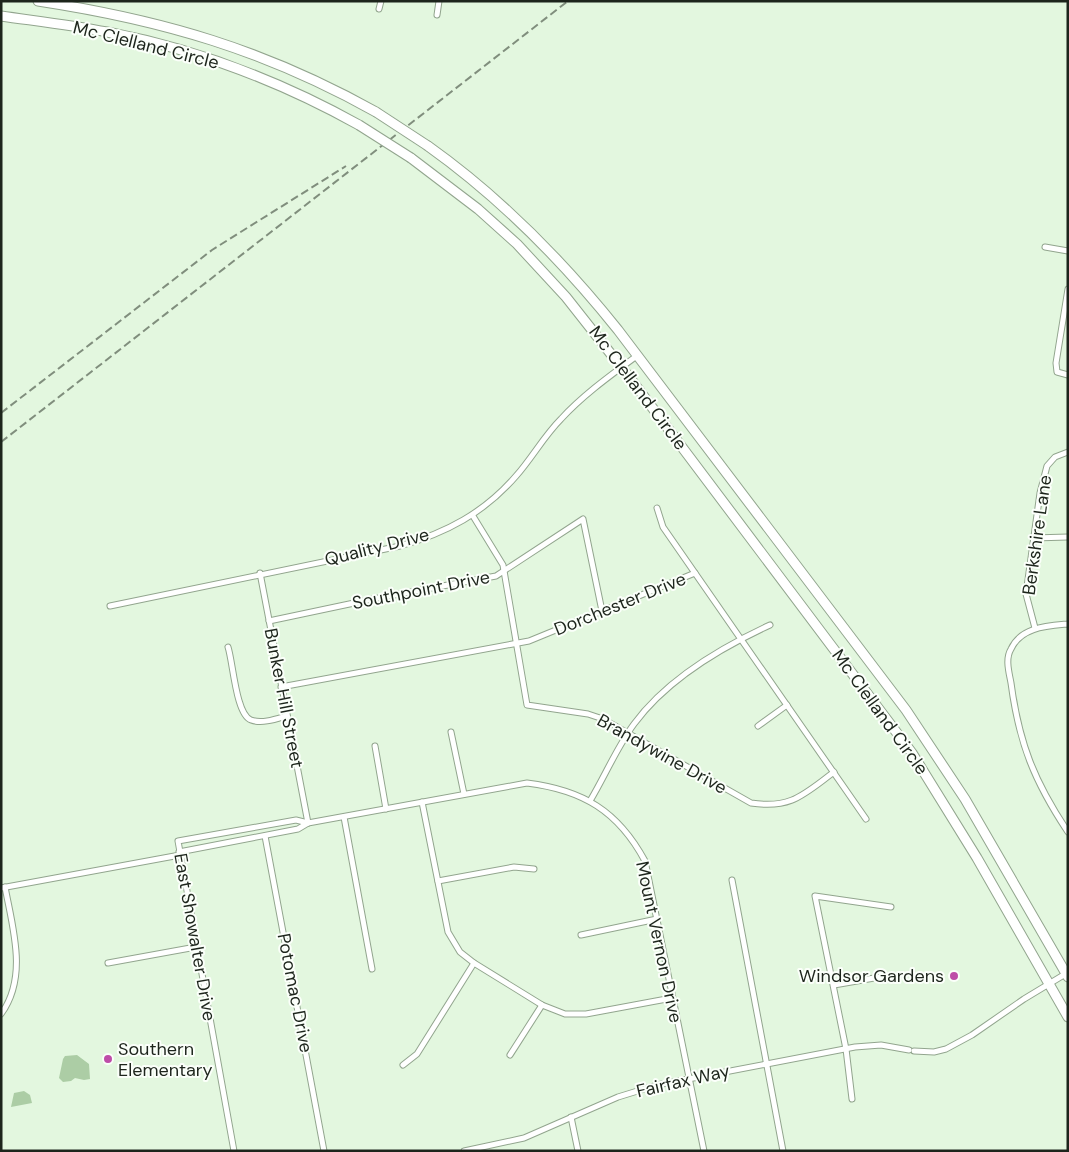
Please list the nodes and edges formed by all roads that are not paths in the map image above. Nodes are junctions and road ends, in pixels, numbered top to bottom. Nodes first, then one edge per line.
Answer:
1 (38, 1) edge
2 (381, 1) edge
3 (440, 1) edge
4 (380, 9) dead end
5 (437, 15) dead end
6 (1, 16) edge
7 (1045, 247) dead end
8 (1068, 252) edge
9 (1068, 289) edge
10 (638, 355) junction
11 (622, 367) junction
12 (1068, 375) edge
13 (1068, 452) edge
14 (657, 508) dead end
15 (473, 516) junction
16 (1068, 537) edge
17 (1034, 538) junction
18 (504, 572) junction
19 (260, 573) junction
20 (694, 573) junction
21 (110, 606) dead end
22 (602, 611) junction
23 (269, 621) junction
24 (1068, 624) edge
25 (770, 625) dead end
26 (1035, 628) junction
27 (741, 638) junction
28 (517, 643) junction
29 (228, 647) dead end
30 (281, 687) junction
31 (788, 705) junction
32 (286, 716) junction
33 (758, 726) dead end
34 (451, 732) dead end
35 (629, 734) junction
36 (374, 746) dead end
37 (834, 772) junction
38 (464, 794) junction
39 (590, 801) junction
40 (422, 802) junction
41 (386, 809) junction
42 (344, 817) junction
43 (866, 819) dead end
44 (308, 823) junction
45 (1068, 832) edge
46 (265, 836) junction
47 (178, 841) joint
48 (179, 854) junction
49 (534, 869) dead end
50 (732, 880) dead end
51 (438, 881) junction
52 (3, 888) edge
53 (891, 907) dead end
54 (657, 919) junction
55 (581, 935) dead end
56 (196, 947) junction
57 (108, 963) dead end
58 (474, 963) junction
59 (372, 969) dead end
60 (1067, 974) edge
61 (880, 977) dead end
62 (1049, 983) junction
63 (834, 985) junction
64 (672, 998) junction
65 (542, 1005) junction
66 (1, 1014) edge
67 (1068, 1017) edge
68 (846, 1049) junction
69 (510, 1055) dead end
70 (768, 1064) junction
71 (402, 1065) dead end
72 (687, 1078) junction
73 (852, 1099) dead end
74 (571, 1118) junction
75 (490, 1148) edge
76 (234, 1151) edge
77 (324, 1151) edge
78 (464, 1151) edge
79 (578, 1151) edge
80 (704, 1151) edge
81 (783, 1151) edge

1 - 10 highway, Mc Clelland Circle, bridge
2 - 4 street
3 - 5 street
6 - 11 highway, Mc Clelland Circle, bridge
7 - 8 street
9 - 12 street
10 - 11 street, Quality Drive
10 - 60 highway, Mc Clelland Circle
11 - 15 street, Quality Drive
11 - 62 highway, Mc Clelland Circle
13 - 17 street, Berkshire Lane
14 - 20 street
15 - 18 street, Brandywine Drive
15 - 19 street, Quality Drive
16 - 17 street
17 - 26 street, Berkshire Lane
18 - 22 street, Southpoint Drive
18 - 23 street, Southpoint Drive
18 - 28 street, Brandywine Drive
19 - 21 street, Quality Drive
19 - 23 street, Bunker Hill Street
20 - 22 street, Dorchester Drive
20 - 27 street, Dorchester Drive
22 - 28 street, Dorchester Drive
23 - 30 street, Bunker Hill Street
24 - 26 street
25 - 27 street
26 - 45 street
27 - 31 street, Dorchester Drive
27 - 35 street
28 - 30 street, Dorchester Drive
28 - 35 street, Brandywine Drive
29 - 32 street
30 - 32 street, Bunker Hill Street
31 - 33 street
31 - 37 street, Dorchester Drive
32 - 44 street, Bunker Hill Street
34 - 38 street
35 - 37 street, Brandywine Drive
35 - 39 street
36 - 41 street
37 - 43 street, Dorchester Drive
38 - 39 street, Mount Vernon Drive
38 - 40 street, Mount Vernon Drive
39 - 54 street, Mount Vernon Drive
40 - 41 street, Mount Vernon Drive
40 - 51 street
41 - 42 street, Mount Vernon Drive
42 - 44 street, Mount Vernon Drive
42 - 59 street
44 - 46 street, Mount Vernon Drive
44 - 47 street, Mount Vernon Drive
46 - 48 street, Mount Vernon Drive
46 - 77 street, Potomac Drive
47 - 48 street, East Showalter Drive
48 - 52 street, Mount Vernon Drive
48 - 56 street, East Showalter Drive
49 - 51 street
50 - 70 street
51 - 58 street
52 - 66 street
53 - 63 street
54 - 55 street
54 - 64 street, Mount Vernon Drive
56 - 57 street
56 - 76 street, East Showalter Drive
58 - 65 street
58 - 71 street
60 - 62 street
61 - 63 street
62 - 67 highway, Mc Clelland Circle
62 - 68 street, Fairfax Way
63 - 68 street
64 - 65 street
64 - 72 street, Mount Vernon Drive
65 - 69 street
68 - 70 street, Fairfax Way
68 - 73 street
70 - 72 street, Fairfax Way
70 - 81 street
72 - 74 street, Fairfax Way
72 - 80 street, Mount Vernon Drive
74 - 75 street, Fairfax Way
74 - 79 street
75 - 78 street, Fairfax Way

